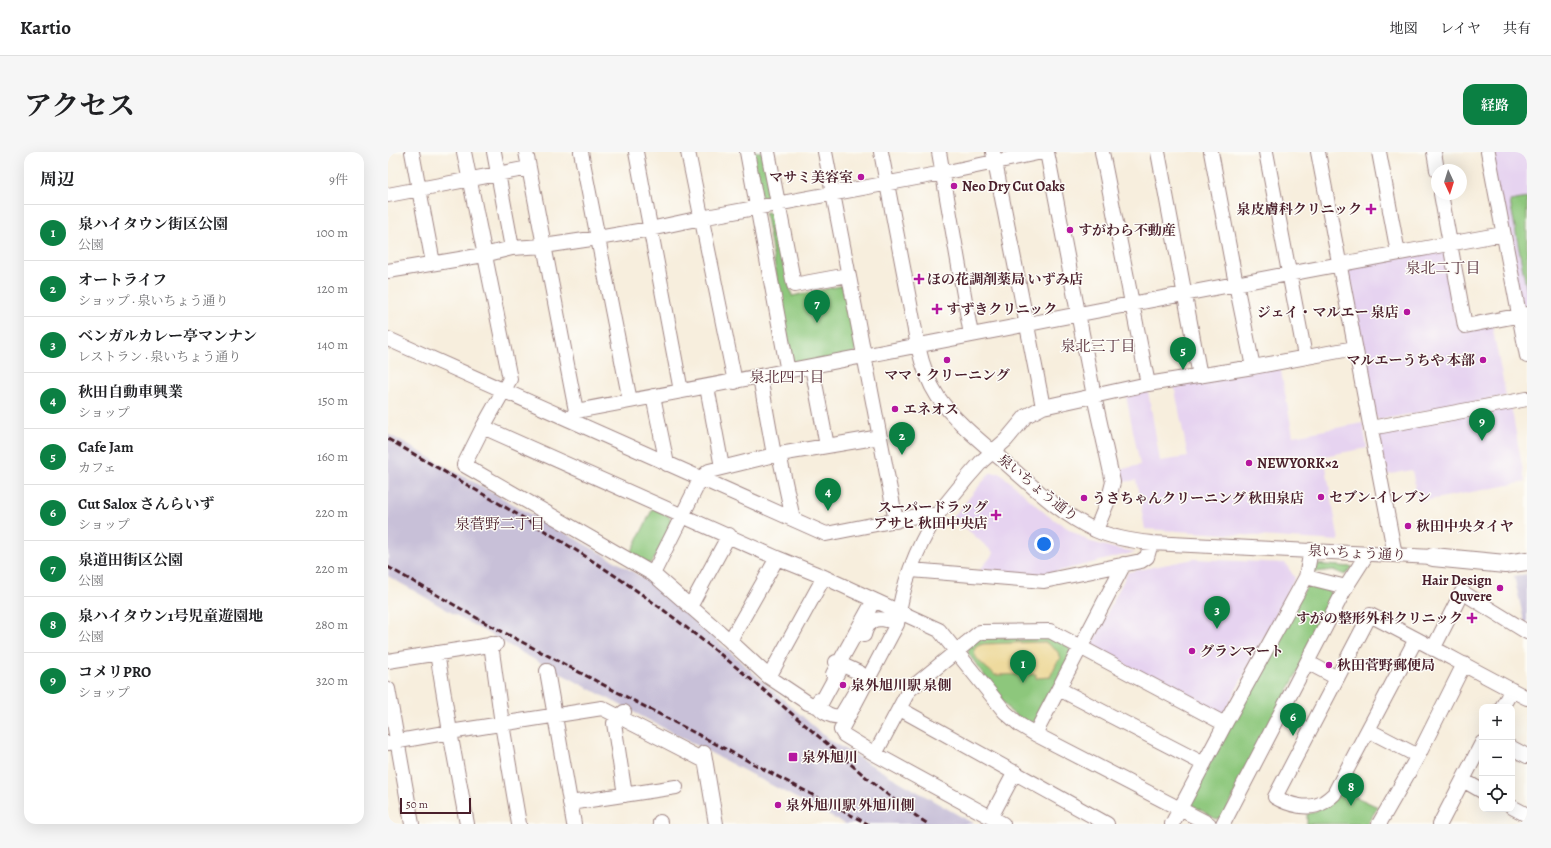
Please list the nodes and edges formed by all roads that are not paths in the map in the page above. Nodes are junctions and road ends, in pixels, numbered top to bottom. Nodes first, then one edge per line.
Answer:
1 (412, 152) edge
2 (464, 152) edge
3 (494, 152) edge
4 (526, 152) edge
5 (581, 152) edge
6 (636, 152) edge
7 (688, 152) edge
8 (747, 152) edge
9 (768, 152) edge
10 (825, 152) edge
11 (881, 152) edge
12 (939, 152) edge
13 (1042, 152) edge
14 (1047, 152) edge
15 (1102, 152) edge
16 (1158, 152) edge
17 (1212, 152) edge
18 (1266, 152) edge
19 (1318, 152) edge
20 (1379, 152) edge
21 (1434, 152) edge
22 (1488, 152) edge
23 (993, 157) edge
24 (1436, 164) edge
25 (529, 168) junction
26 (498, 173) junction
27 (942, 173) junction
28 (470, 179) junction
29 (887, 183) junction
30 (419, 189) junction
31 (833, 193) junction
32 (388, 195) edge
33 (1443, 200) edge
34 (778, 204) junction
35 (757, 207) junction
36 (701, 218) junction
37 (650, 229) junction
38 (1503, 234) junction
39 (598, 238) junction
40 (1451, 243) junction
41 (544, 246) junction
42 (512, 248) junction
43 (1398, 253) junction
44 (484, 255) junction
45 (433, 263) junction
46 (1339, 264) junction
47 (388, 271) edge
48 (1289, 274) junction
49 (848, 275) junction
50 (1236, 284) junction
51 (1185, 294) junction
52 (1131, 304) junction
53 (1078, 314) junction
54 (1523, 315) edge
55 (1026, 324) junction
56 (971, 335) junction
57 (388, 339) edge
58 (918, 346) junction
59 (1355, 348) junction
60 (1305, 356) junction
61 (1527, 356) edge
62 (864, 357) junction
63 (812, 367) junction
64 (1253, 367) junction
65 (788, 372) junction
66 (1200, 376) junction
67 (760, 377) junction
68 (735, 382) junction
69 (1148, 384) junction
70 (707, 387) junction
71 (504, 390) junction
72 (680, 391) junction
73 (654, 396) junction
74 (1094, 396) junction
75 (1527, 399) edge
76 (630, 401) junction
77 (1043, 407) junction
78 (573, 415) junction
79 (483, 427) junction
80 (1371, 428) junction
81 (880, 436) junction
82 (827, 446) junction
83 (993, 452) junction
84 (777, 454) junction
85 (667, 464) junction
86 (722, 467) junction
87 (701, 478) junction
88 (682, 514) junction
89 (937, 515) junction
90 (793, 519) junction
91 (896, 521) junction
92 (1096, 530) junction
93 (729, 535) junction
94 (1151, 543) junction
95 (1311, 550) junction
96 (1527, 551) edge
97 (1367, 554) junction
98 (1395, 555) junction
99 (1433, 557) junction
100 (777, 558) junction
101 (1527, 561) edge
102 (1124, 564) junction
103 (911, 570) junction
104 (653, 574) junction
105 (824, 577) junction
106 (1306, 577) junction
107 (1346, 587) junction
108 (872, 599) junction
109 (690, 606) junction
110 (896, 619) junction
111 (1527, 632) edge
112 (1416, 639) junction
113 (730, 641) junction
114 (1080, 646) junction
115 (1433, 649) junction
116 (956, 651) junction
117 (437, 653) junction
118 (388, 661) edge
119 (1307, 662) junction
120 (1464, 664) junction
121 (840, 665) junction
122 (547, 671) dead end
123 (768, 677) junction
124 (860, 677) junction
125 (1337, 678) junction
126 (388, 689) edge
127 (1059, 689) junction
128 (1512, 690) junction
129 (1527, 698) edge
130 (1504, 704) edge
131 (816, 706) junction
132 (900, 709) junction
133 (622, 715) junction
134 (555, 716) junction
135 (841, 721) junction
136 (502, 724) junction
137 (1225, 724) junction
138 (1368, 730) junction
139 (450, 732) junction
140 (1035, 734) junction
141 (393, 743) edge
142 (1479, 749) edge
143 (1515, 750) edge
144 (875, 754) junction
145 (1418, 756) junction
146 (1527, 756) edge
147 (1204, 764) junction
148 (1015, 772) junction
149 (1462, 780) junction
150 (676, 787) dead end
151 (1479, 789) edge
152 (625, 795) junction
153 (570, 803) junction
154 (1181, 808) junction
155 (1515, 809) edge
156 (1527, 815) edge
157 (997, 821) edge
158 (412, 824) edge
159 (468, 824) edge
160 (519, 824) edge
161 (574, 824) edge
162 (716, 824) edge
163 (1107, 824) edge
164 (1172, 824) edge
165 (1209, 824) edge
166 (1223, 824) edge
167 (1379, 824) edge
168 (1440, 824) edge

1 - 30 street
2 - 28 street
3 - 26 street
4 - 25 street
5 - 39 street
6 - 37 street
7 - 36 street
8 - 35 street
9 - 34 street
10 - 31 street
11 - 29 street, 泉いちょう通り
12 - 27 street
13 - 23 street
14 - 53 street
15 - 52 street
16 - 51 street
17 - 50 street
18 - 48 street
19 - 46 street
20 - 43 street
21 - 24 street
22 - 38 street
23 - 27 street
23 - 55 street
25 - 26 street
25 - 41 street
26 - 28 street
26 - 42 street
27 - 29 street
27 - 56 street
28 - 30 street
28 - 44 street
29 - 31 street
29 - 58 street, 泉いちょう通り
30 - 32 street
30 - 45 street
31 - 34 street
31 - 49 street
33 - 40 street
34 - 35 street
34 - 49 street
35 - 36 street
35 - 65 street
36 - 37 street
36 - 68 street
37 - 39 street
37 - 72 street
38 - 40 street
38 - 54 street
39 - 41 street
39 - 76 street
40 - 43 street
40 - 54 street
41 - 42 street
41 - 78 street
42 - 44 street
43 - 46 street
44 - 45 street
44 - 71 street
45 - 47 street
46 - 48 street
46 - 59 street
48 - 50 street
48 - 60 street
49 - 62 street
50 - 51 street
50 - 64 street
51 - 52 street
51 - 66 street
52 - 53 street
52 - 69 street
53 - 55 street
53 - 74 street
54 - 61 street
55 - 56 street
55 - 77 street
56 - 58 street
57 - 71 street
58 - 62 street
58 - 83 street, 泉いちょう通り
59 - 60 street
59 - 80 street
60 - 64 street
62 - 63 street
62 - 81 street
63 - 65 street
63 - 82 street
64 - 66 street
65 - 67 street
66 - 69 street
67 - 68 street
67 - 84 street
68 - 70 street
69 - 74 street
70 - 72 street
70 - 86 street
71 - 78 street
71 - 79 street
72 - 73 street
73 - 76 street
73 - 85 street
74 - 77 street
74 - 92 street
75 - 80 street
76 - 78 street
77 - 83 street
78 - 85 street
79 - 88 street
79 - 104 street
80 - 98 street
81 - 82 street
81 - 91 street
82 - 84 street
83 - 89 street
83 - 92 street, 泉いちょう通り
84 - 86 street
84 - 90 street
85 - 87 street
86 - 87 street
87 - 88 street
87 - 90 street
88 - 93 street
88 - 104 street
89 - 91 street
89 - 103 street
90 - 91 street
92 - 94 street, 泉いちょう通り
93 - 100 street
93 - 109 street
94 - 95 street, 泉いちょう通り
94 - 102 street
95 - 97 street, 泉いちょう通り
95 - 106 street
96 - 99 main road, 泉いちょう通り
97 - 98 street, 泉いちょう通り
97 - 107 street
98 - 99 street, 泉いちょう通り
99 - 101 main road, 泉いちょう通り
100 - 105 street
100 - 113 street
102 - 103 street
102 - 114 street
103 - 110 street
104 - 109 street
105 - 108 street
105 - 123 street
106 - 107 street
106 - 137 street
107 - 119 street
108 - 110 street
108 - 121 street
109 - 113 street
110 - 116 street
110 - 121 street
110 - 124 street
110 - 135 street
111 - 115 street
112 - 115 street
112 - 125 street
112 - 138 street
113 - 123 street
114 - 116 street
114 - 127 street
114 - 137 street
115 - 120 street
116 - 132 street
116 - 140 street
117 - 118 street
117 - 136 street
117 - 139 street
119 - 125 street
119 - 166 street
120 - 128 street
120 - 145 street
121 - 124 street
121 - 131 street
122 - 134 street
123 - 131 street
124 - 135 street
125 - 138 street
126 - 141 street
127 - 140 street
127 - 147 street
128 - 129 street
128 - 130 street
131 - 135 street
132 - 144 street
132 - 148 street
133 - 134 street
133 - 152 street
133 - 162 street
134 - 136 street
134 - 153 street
135 - 144 street
136 - 139 street
136 - 160 street
137 - 147 street
138 - 145 street
139 - 141 street
139 - 159 street
140 - 154 street
141 - 158 street
142 - 149 street
143 - 146 street
144 - 157 street
145 - 167 street
147 - 154 street
148 - 157 street
148 - 163 street
149 - 151 street
149 - 168 street
150 - 152 street
152 - 153 street
153 - 161 street
154 - 164 street
154 - 165 street
155 - 156 street

